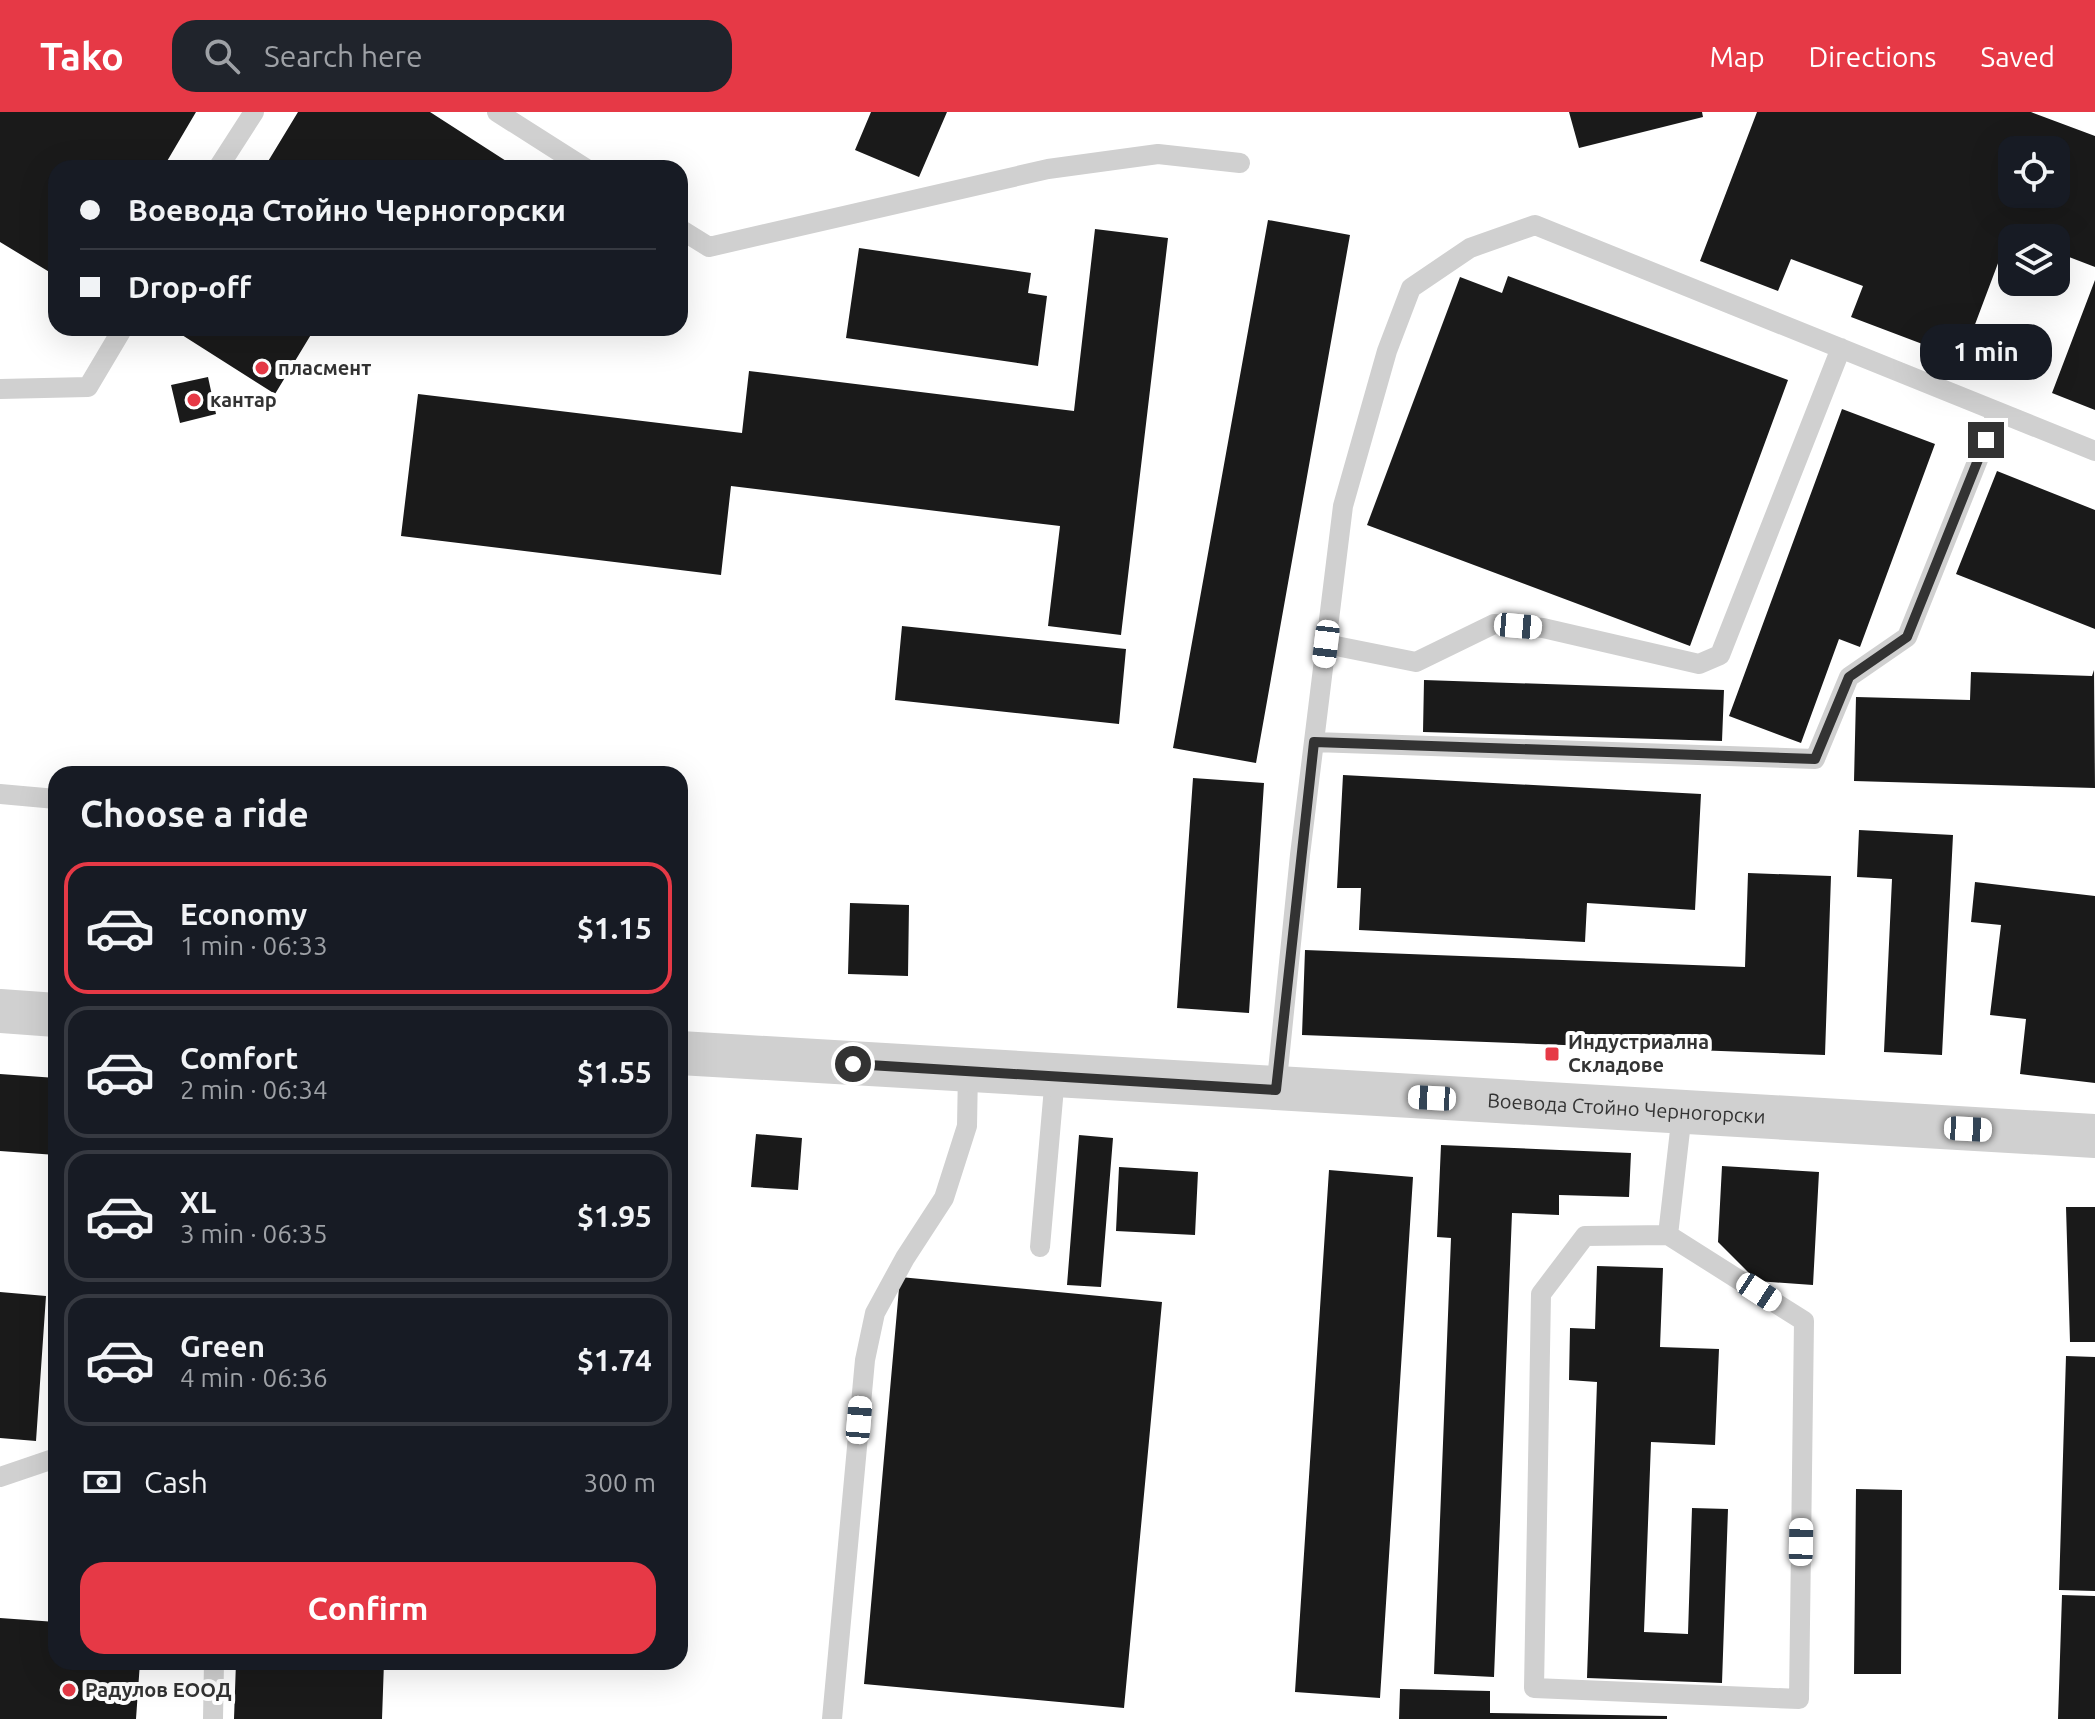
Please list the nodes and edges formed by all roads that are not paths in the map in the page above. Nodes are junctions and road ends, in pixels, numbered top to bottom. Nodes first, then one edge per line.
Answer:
1 (254, 112) edge
2 (497, 112) edge
3 (223, 160) edge
4 (572, 160) edge
5 (1240, 163) dead end
6 (688, 234) edge
7 (118, 336) edge
8 (1841, 348) junction
9 (0, 389) edge
10 (1997, 412) junction
11 (2095, 451) edge
12 (1326, 644) junction
13 (1314, 742) junction
14 (0, 794) edge
15 (48, 798) edge
16 (0, 1011) edge
17 (48, 1014) edge
18 (688, 1054) edge
19 (968, 1071) junction
20 (1055, 1076) junction
21 (1276, 1090) junction
22 (1682, 1113) junction
23 (2095, 1136) edge
24 (1668, 1235) junction
25 (1040, 1247) dead end
26 (48, 1461) edge
27 (0, 1477) edge
28 (214, 1670) edge
29 (213, 1719) edge
30 (832, 1719) edge

1 - 3 lane
2 - 4 lane
5 - 6 lane
7 - 9 lane
8 - 10 lane
8 - 12 lane
8 - 12 lane
10 - 11 lane
10 - 13 lane
12 - 13 lane
13 - 21 lane
14 - 15 lane
16 - 17 street
18 - 19 street, Воевода Стойно Черногорски
19 - 20 street, Воевода Стойно Черногорски
19 - 30 lane
20 - 21 street, Воевода Стойно Черногорски
20 - 25 lane
21 - 22 street, Воевода Стойно Черногорски
22 - 23 street, Воевода Стойно Черногорски
22 - 24 lane
24 - 24 lane
26 - 27 lane
28 - 29 lane

